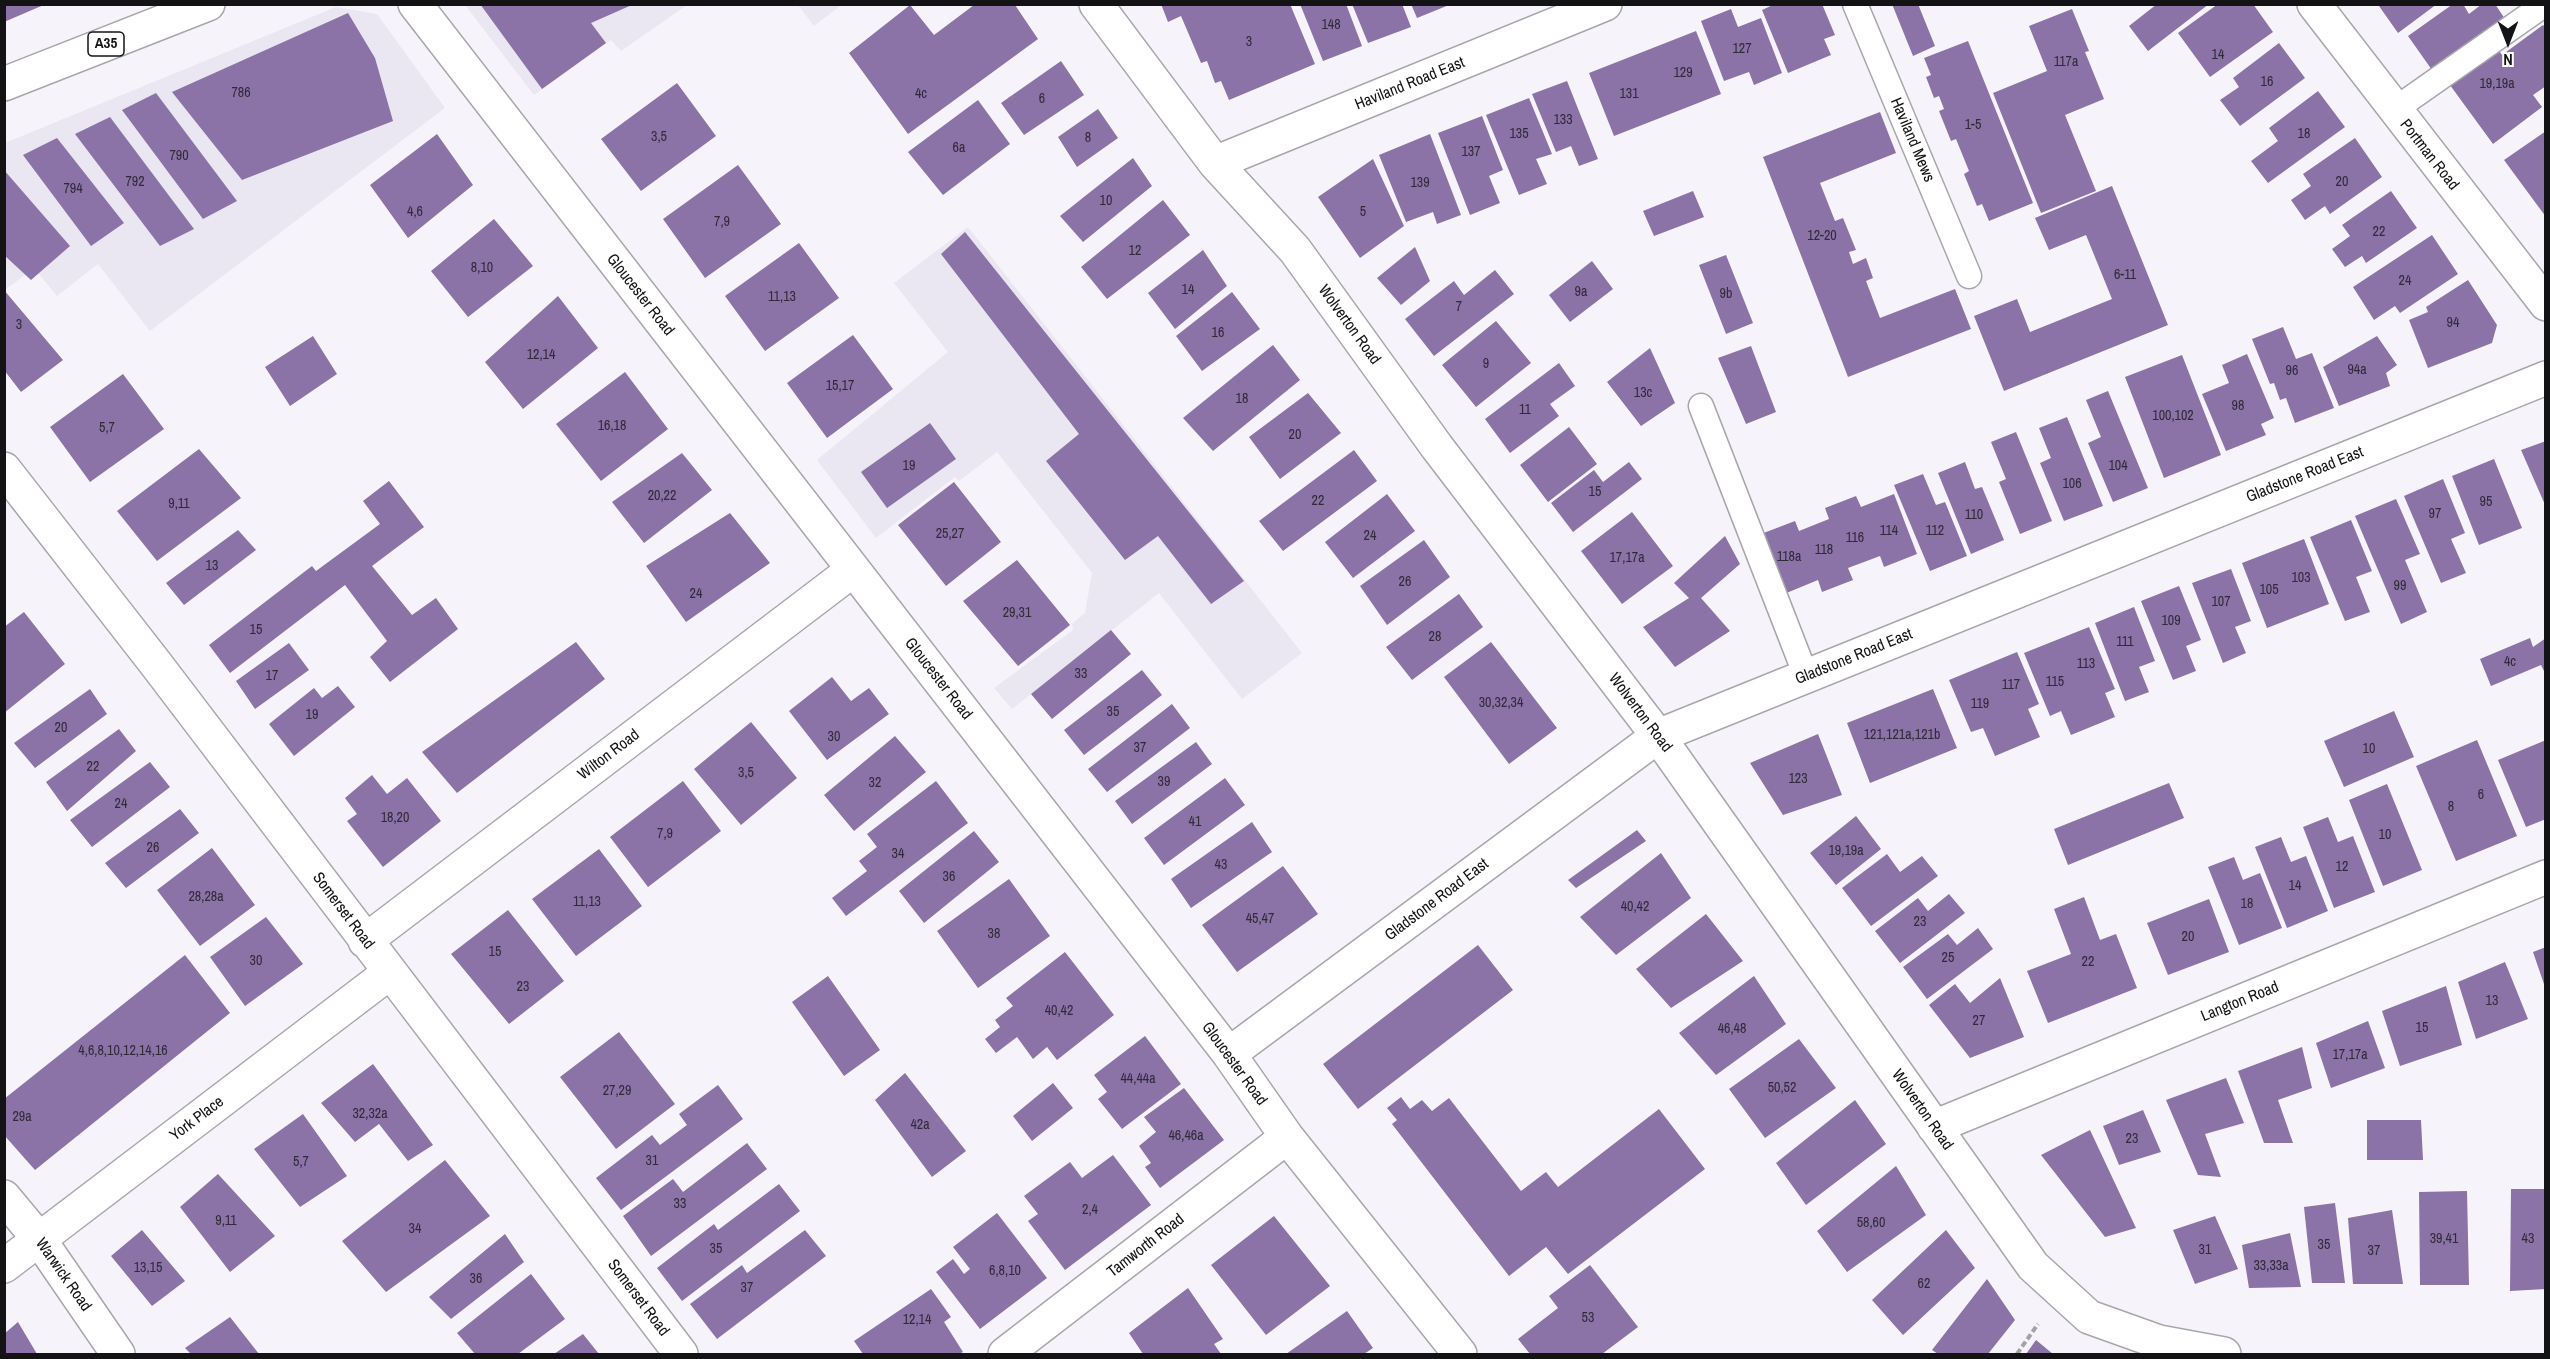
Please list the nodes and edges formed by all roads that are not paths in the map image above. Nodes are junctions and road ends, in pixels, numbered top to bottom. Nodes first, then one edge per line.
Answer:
1 (208, 4) edge
2 (415, 4) edge
3 (1096, 4) edge
4 (1605, 4) edge
5 (1855, 4) edge
6 (2314, 4) edge
7 (2545, 4) edge
8 (4, 84) edge
9 (2394, 110) junction
10 (1215, 163) junction
11 (1969, 276) dead end
12 (2546, 304) edge
13 (2546, 378) edge
14 (1701, 406) dead end
15 (4, 469) edge
16 (853, 570) junction
17 (1806, 676) junction
18 (1658, 736) junction
19 (2546, 877) edge
20 (365, 941) junction
21 (389, 973) junction
22 (1229, 1054) junction
23 (1934, 1127) junction
24 (1287, 1137) junction
25 (4, 1197) edge
26 (39, 1239) junction
27 (4, 1266) edge
28 (118, 1354) edge
29 (681, 1354) edge
30 (1005, 1354) edge
31 (1460, 1354) edge
32 (2224, 1354) edge

1 - 8 street, A35
2 - 16 street, Gloucester Road
3 - 10 street, Wolverton Road
4 - 10 street, Haviland Road East
5 - 11 lane, Haviland Mews
6 - 9 street, Portman Road
7 - 9 lane
9 - 12 street, Portman Road
10 - 18 street, Wolverton Road
13 - 17 street, Gladstone Road East
14 - 17 lane
15 - 20 street, Somerset Road
16 - 20 street, Wilton Road
16 - 22 street, Gloucester Road
17 - 18 street, Gladstone Road East
18 - 22 street, Gladstone Road East
18 - 23 street, Wolverton Road
19 - 23 street, Langton Road
20 - 21 street, Somerset Road
21 - 26 street, York Place
21 - 29 street, Somerset Road
22 - 24 street, Gloucester Road
23 - 32 street, Wolverton Road
24 - 30 street, Tamworth Road
24 - 31 street, Gloucester Road
25 - 26 street, Warwick Road
26 - 27 street, York Place
26 - 28 street, Warwick Road

